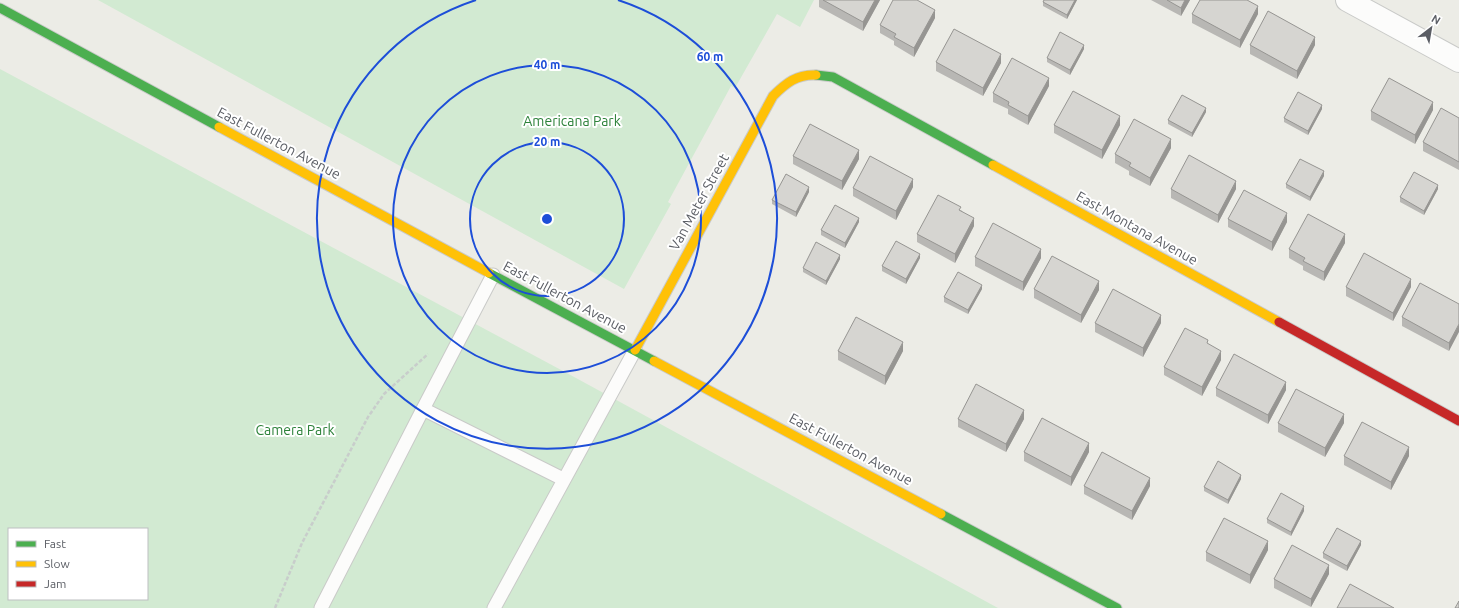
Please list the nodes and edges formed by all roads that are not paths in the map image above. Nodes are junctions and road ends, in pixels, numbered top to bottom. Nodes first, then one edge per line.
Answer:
1 (1347, 0) edge
2 (0, 8) edge
3 (1459, 61) edge
4 (798, 75) joint
5 (493, 275) junction
6 (635, 350) junction
7 (423, 409) junction
8 (1459, 421) edge
9 (563, 479) junction
10 (321, 608) edge
11 (494, 608) edge
12 (1117, 608) edge

1 - 3 street
2 - 5 street, East Fullerton Avenue
4 - 6 street, Van Meter Street
4 - 8 street, East Montana Avenue
5 - 6 street, East Fullerton Avenue
5 - 7 lane
6 - 9 lane
6 - 12 street, East Fullerton Avenue
7 - 9 lane
7 - 10 lane
9 - 11 lane

